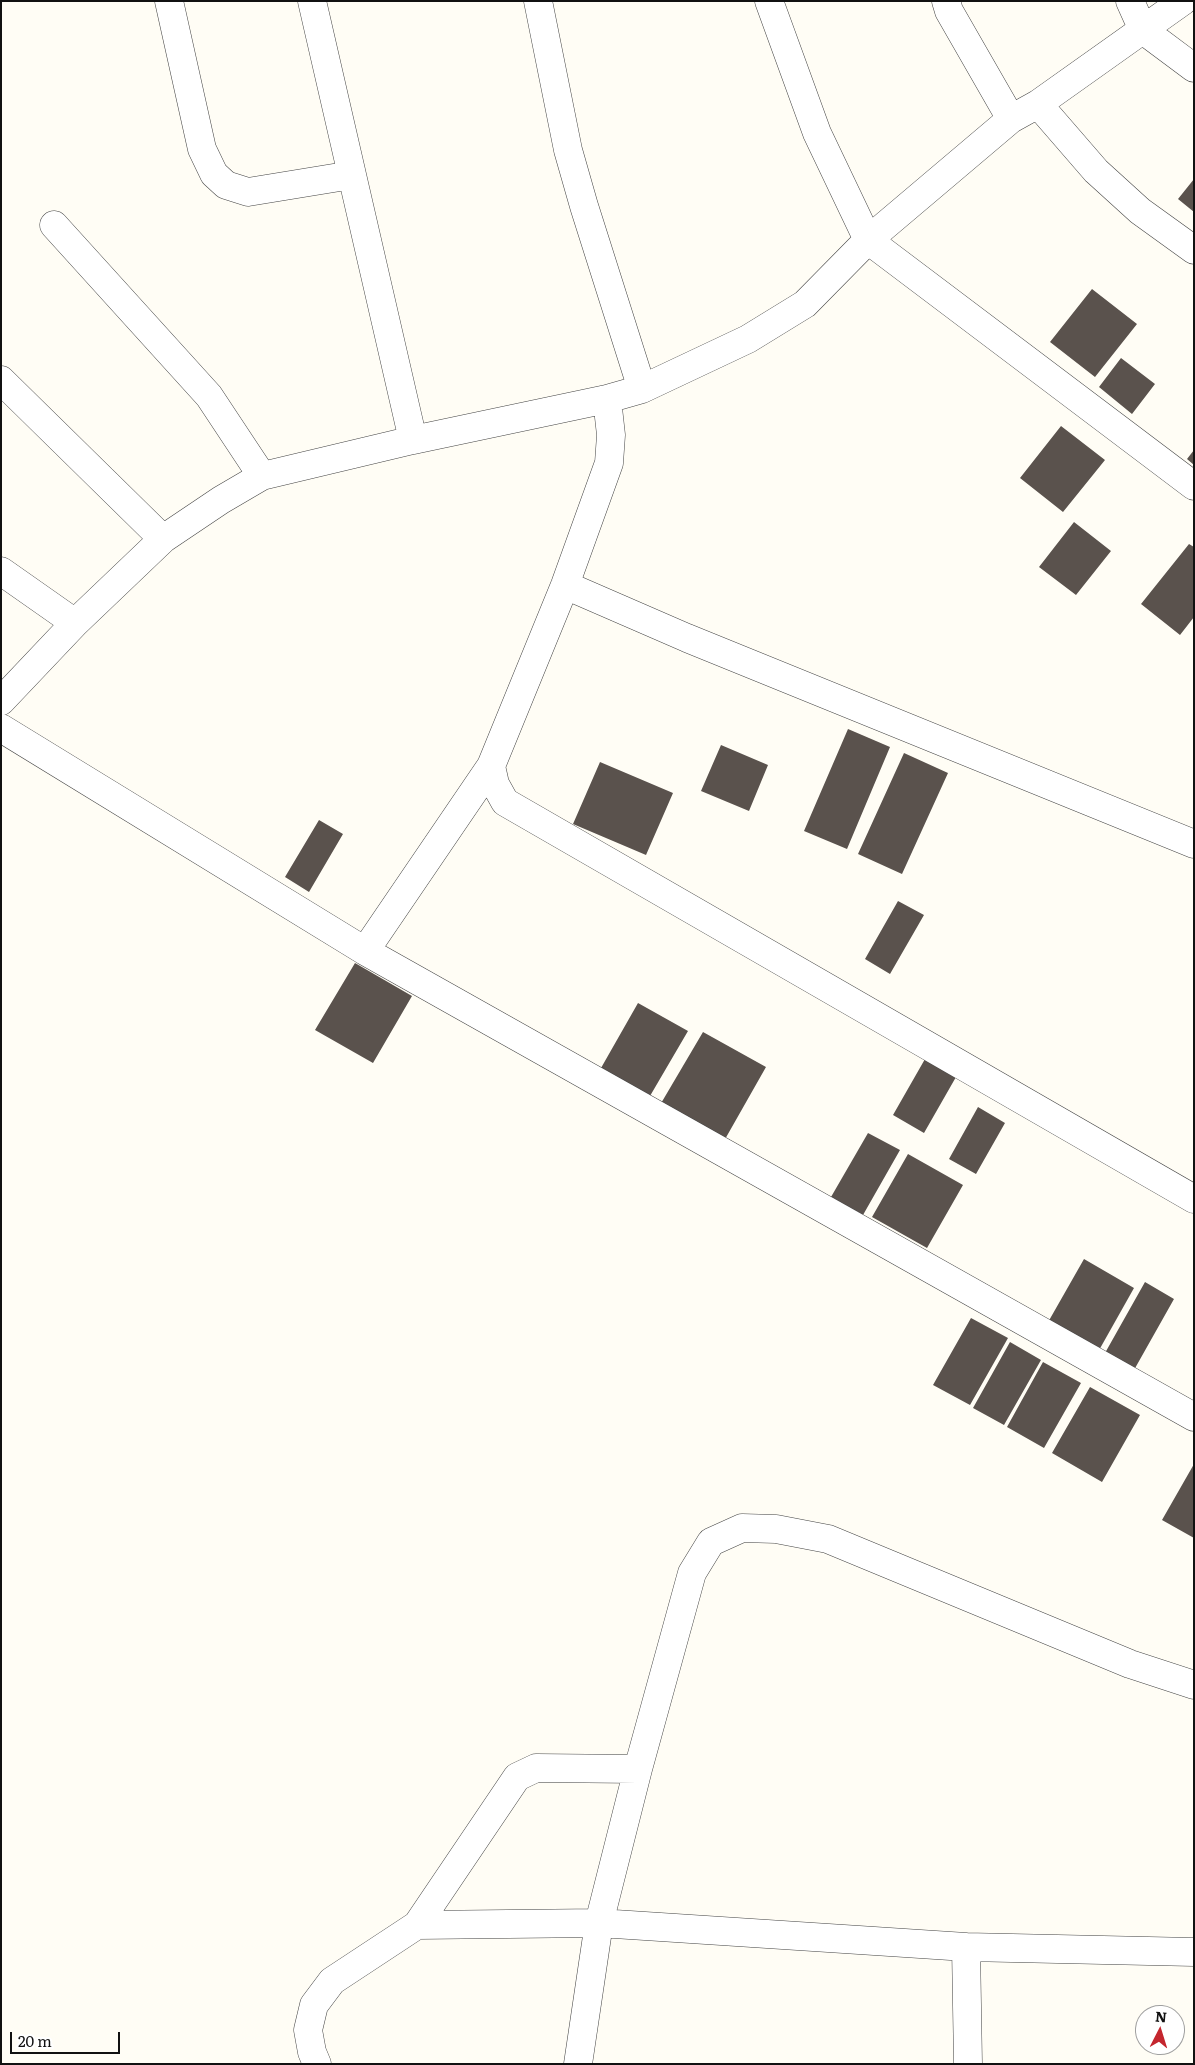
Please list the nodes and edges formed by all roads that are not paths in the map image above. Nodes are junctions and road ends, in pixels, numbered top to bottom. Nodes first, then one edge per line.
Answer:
1 (169, 1) edge
2 (312, 1) edge
3 (538, 1) edge
4 (769, 1) edge
5 (946, 1) edge
6 (1130, 1) edge
7 (1184, 1) edge
8 (1143, 30) junction
9 (1194, 68) edge
10 (1038, 104) junction
11 (1011, 119) junction
12 (352, 175) junction
13 (54, 225) dead end
14 (868, 240) junction
15 (1194, 250) edge
16 (1, 380) edge
17 (642, 389) junction
18 (607, 399) junction
19 (413, 440) junction
20 (262, 476) junction
21 (1194, 486) edge
22 (163, 539) junction
23 (1, 571) edge
24 (565, 584) junction
25 (75, 623) junction
26 (1, 701) edge
27 (1, 728) edge
28 (492, 766) junction
29 (1194, 844) edge
30 (365, 951) junction
31 (1194, 1199) edge
32 (1194, 1417) edge
33 (1194, 1685) edge
34 (638, 1769) junction
35 (599, 1924) junction
36 (417, 1925) junction
37 (966, 1947) junction
38 (1194, 1952) edge
39 (317, 2064) edge
40 (578, 2064) edge
41 (968, 2064) edge

1 - 12 street
2 - 12 street
3 - 17 street
4 - 14 street
5 - 11 street
6 - 8 street
7 - 8 street
8 - 9 street
8 - 10 street
10 - 11 street
10 - 15 street
11 - 14 street
12 - 19 street
13 - 20 street
14 - 17 street
14 - 21 street
16 - 22 street
17 - 18 street
18 - 19 street
18 - 24 street
19 - 20 street
20 - 22 street
22 - 25 street
23 - 25 street
24 - 28 street
24 - 29 street
25 - 26 street
27 - 30 street
28 - 30 street
28 - 31 street
30 - 32 street
33 - 34 street
34 - 35 street
34 - 36 street
35 - 36 street
35 - 37 street
35 - 40 street
36 - 39 street
37 - 38 street
37 - 41 street

